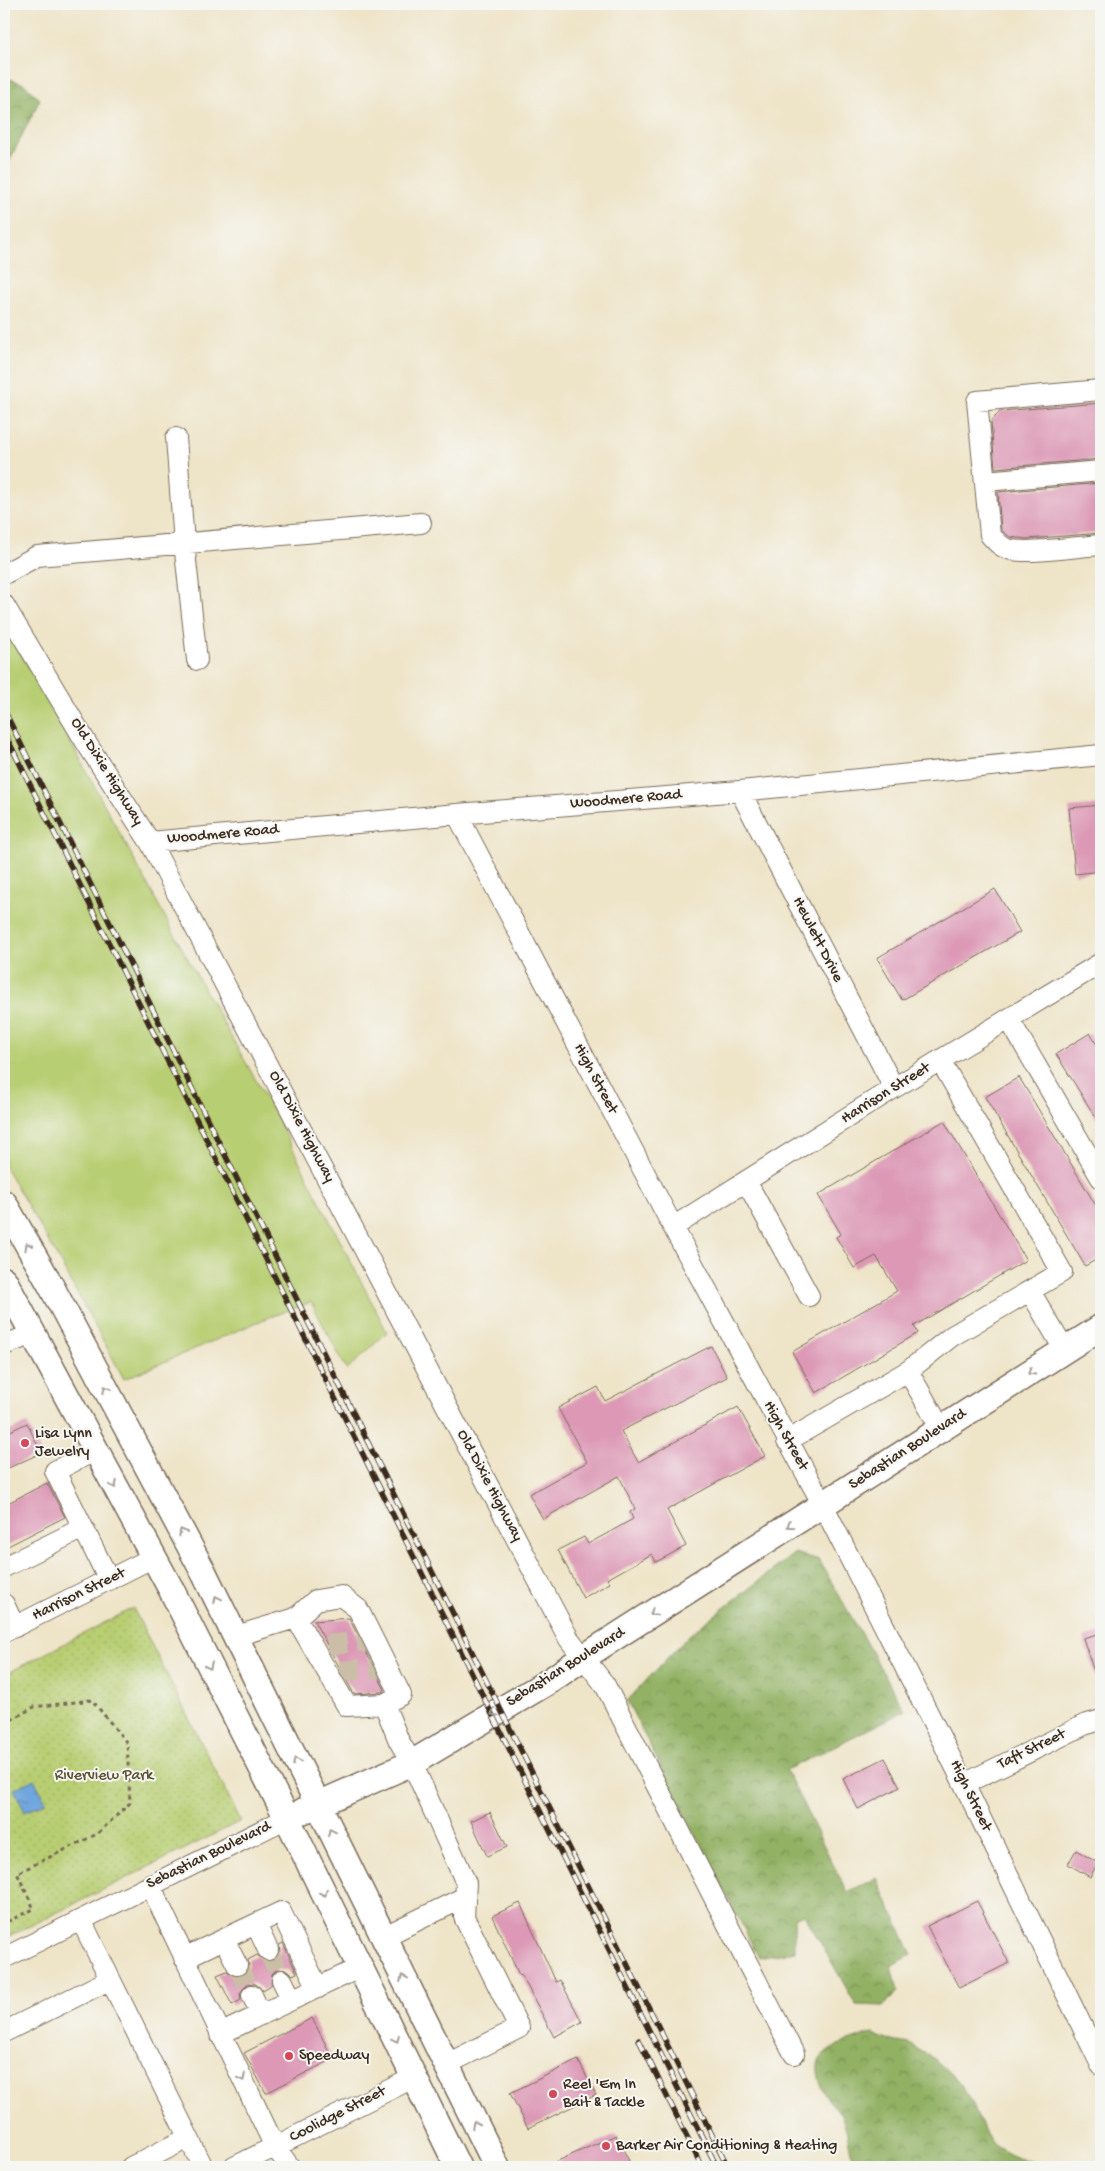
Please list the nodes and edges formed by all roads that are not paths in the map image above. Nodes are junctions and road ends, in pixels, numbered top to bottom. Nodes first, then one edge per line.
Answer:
1 (1101, 390) edge
2 (176, 438) dead end
3 (1101, 471) edge
4 (985, 482) junction
5 (422, 523) dead end
6 (184, 543) junction
7 (1101, 545) edge
8 (4, 574) edge
9 (4, 605) edge
10 (197, 660) dead end
11 (1101, 755) edge
12 (740, 791) junction
13 (457, 814) junction
14 (150, 842) junction
15 (1101, 963) edge
16 (1009, 1019) junction
17 (940, 1060) junction
18 (894, 1088) junction
19 (1101, 1178) edge
20 (746, 1182) junction
21 (4, 1203) edge
22 (673, 1227) junction
23 (4, 1275) edge
24 (4, 1280) edge
25 (50, 1284) junction
26 (1030, 1291) junction
27 (809, 1296) dead end
28 (1101, 1327) edge
29 (34, 1336) junction
30 (4, 1345) edge
31 (1065, 1351) junction
32 (93, 1364) junction
33 (908, 1371) junction
34 (941, 1429) junction
35 (787, 1441) junction
36 (96, 1450) junction
37 (822, 1505) junction
38 (83, 1528) junction
39 (154, 1557) junction
40 (4, 1567) edge
41 (109, 1580) junction
42 (4, 1604) edge
43 (296, 1618) junction
44 (9, 1630) edge
45 (236, 1636) junction
46 (584, 1657) junction
47 (384, 1704) junction
48 (1101, 1720) edge
49 (412, 1763) junction
50 (964, 1784) junction
51 (318, 1805) junction
52 (287, 1818) junction
53 (150, 1885) junction
54 (465, 1897) junction
55 (81, 1920) junction
56 (256, 1924) junction
57 (383, 1937) junction
58 (224, 1939) junction
59 (268, 1950) tunnel mouth
60 (4, 1958) edge
61 (184, 1958) junction
62 (237, 1966) tunnel mouth
63 (361, 1968) junction
64 (109, 1980) junction
65 (282, 1980) tunnel mouth
66 (318, 1988) junction
67 (252, 1995) tunnel mouth
68 (292, 2000) junction
69 (261, 2015) junction
70 (4, 2032) edge
71 (220, 2034) junction
72 (794, 2054) dead end
73 (445, 2065) junction
74 (1101, 2065) edge
75 (415, 2077) junction
76 (188, 2138) junction
77 (275, 2147) junction
78 (131, 2167) edge
79 (203, 2167) edge
80 (234, 2167) edge
81 (290, 2167) edge
82 (458, 2167) edge
83 (497, 2167) edge

1 - 4 street
2 - 6 street
3 - 4 street
4 - 7 street
5 - 6 street
6 - 8 street
6 - 10 street
9 - 14 street, Old Dixie Highway
11 - 12 street, Woodmere Road
12 - 13 street, Woodmere Road
12 - 18 street, Hewlett Drive
13 - 14 street, Woodmere Road
13 - 22 street, High Street
14 - 46 street, Old Dixie Highway
15 - 16 street, Harrison Street
16 - 17 street, Harrison Street
16 - 19 street
17 - 18 street, Harrison Street
17 - 26 street
18 - 20 street, Harrison Street
20 - 22 street, Harrison Street
20 - 27 street
25 -> 21 main road
22 - 35 street, High Street
23 - 25 main road
24 - 29 main road
25 - 32 main road
26 - 31 street
26 - 33 street
28 - 31 main road, Sebastian Boulevard
29 - 30 street
29 - 32 main road
29 - 36 main road
31 -> 34 main road, Sebastian Boulevard
45 -> 32 main road
33 - 34 street
33 - 35 street
34 - 37 main road, Sebastian Boulevard
35 - 37 street, High Street
36 - 38 street
36 -> 39 main road
37 -> 46 main road, Sebastian Boulevard
37 - 50 street, High Street
38 - 40 street
38 - 41 street
39 - 41 street, Harrison Street
39 -> 52 main road
41 - 44 street, Harrison Street
42 - 44 street
43 - 45 street
43 - 47 street
43 - 47 street
51 -> 45 main road
46 -> 49 main road, Sebastian Boulevard
46 - 72 street, Old Dixie Highway
47 - 49 street
48 - 50 street, Taft Street
49 - 51 main road, Sebastian Boulevard
49 - 54 street
50 - 74 street, High Street
51 - 52 main road, Sebastian Boulevard
57 -> 51 main road
52 - 53 street, Sebastian Boulevard
52 -> 63 main road
53 - 55 street, Sebastian Boulevard
53 - 61 street
54 - 57 street
54 - 73 street
55 - 60 street, Sebastian Boulevard
55 - 64 street
56 - 58 street
56 - 59 street
56 - 66 street
73 -> 57 main road
58 - 61 street
58 - 62 street
61 - 71 street
63 - 66 street
63 -> 75 main road
64 - 70 street
64 - 76 street
65 - 68 street
66 - 68 street
67 - 69 street
68 - 69 street
69 - 71 street
71 -> 77 street
83 -> 73 main road
75 - 77 street, Coolidge Street
75 - 82 main road
76 - 78 street
76 - 79 street
77 - 80 street, Coolidge Street
77 - 81 street

